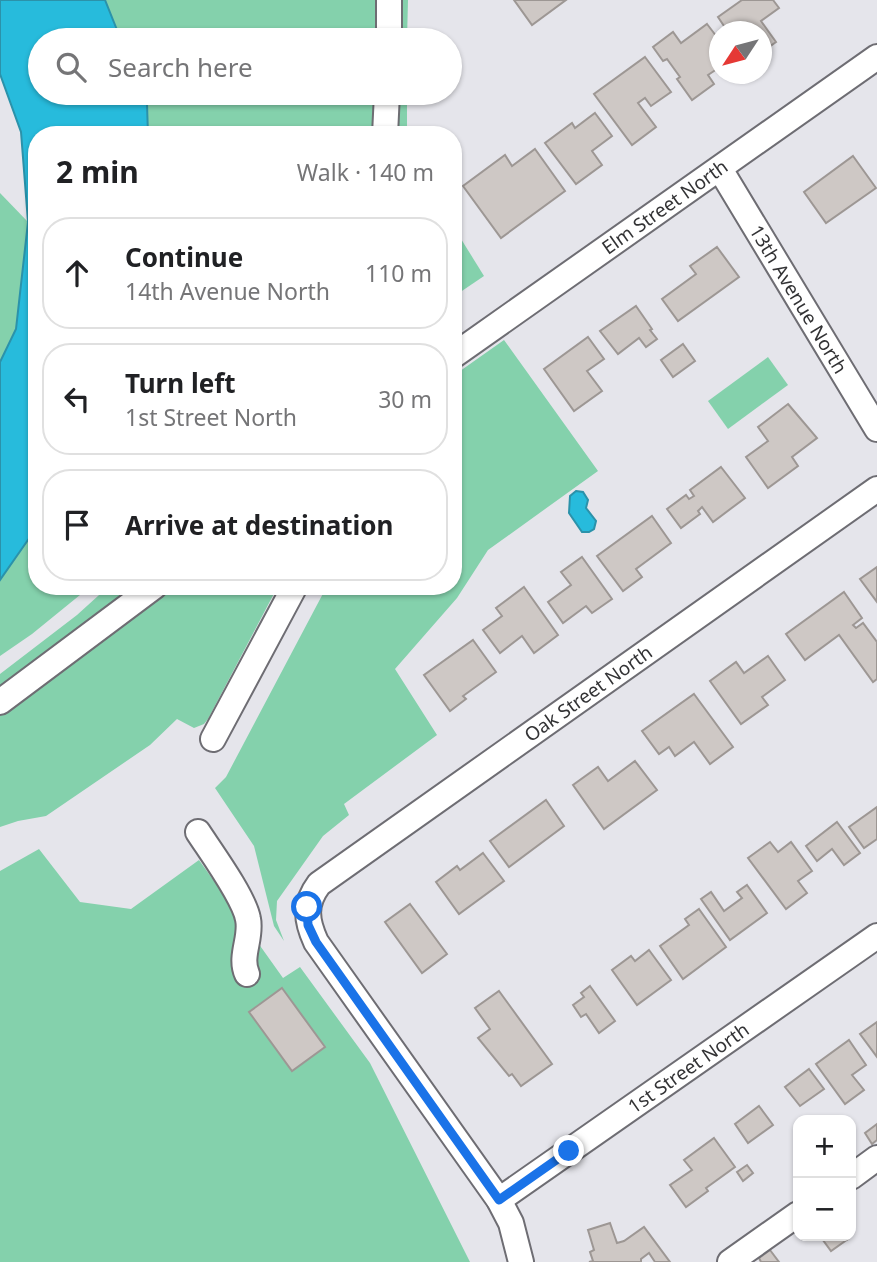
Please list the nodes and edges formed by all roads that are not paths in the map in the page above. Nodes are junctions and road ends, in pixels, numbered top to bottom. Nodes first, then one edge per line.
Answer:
1 (388, 0) edge
2 (389, 28) edge
3 (877, 57) edge
4 (386, 105) edge
5 (385, 126) edge
6 (720, 169) junction
7 (462, 350) edge
8 (877, 429) edge
9 (877, 489) edge
10 (143, 595) edge
11 (290, 595) edge
12 (0, 702) edge
13 (213, 739) dead end
14 (198, 832) dead end
15 (877, 936) edge
16 (247, 974) dead end
17 (877, 1158) edge
18 (856, 1173) edge
19 (499, 1200) junction
20 (793, 1218) edge
21 (521, 1262) edge
22 (730, 1262) edge

1 - 2 street
3 - 6 street, Elm Street North
4 - 5 street
6 - 7 street, Elm Street North
6 - 8 street, 13th Avenue North
9 - 19 street, Oak Street North
10 - 12 street
11 - 13 street
14 - 16 street
15 - 19 street, 1st Street North
17 - 18 street
19 - 21 street
20 - 22 street

